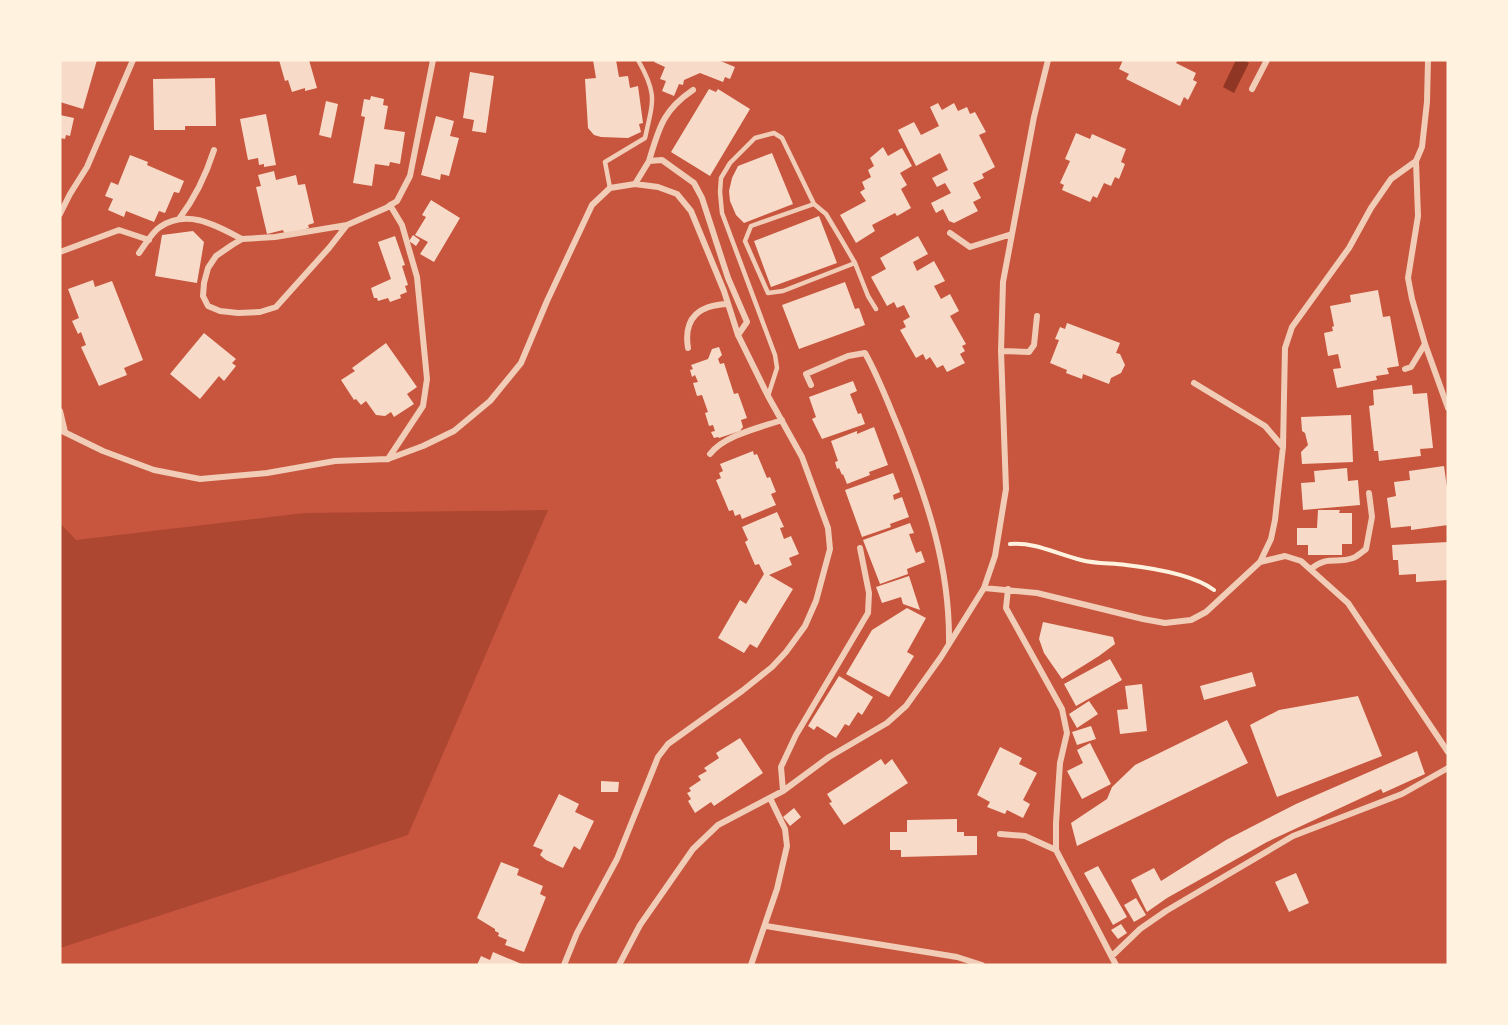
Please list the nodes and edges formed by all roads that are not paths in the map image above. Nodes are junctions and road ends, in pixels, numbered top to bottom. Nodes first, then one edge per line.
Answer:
1 (133, 60) edge
2 (433, 60) edge
3 (638, 60) edge
4 (1048, 60) edge
5 (1267, 60) edge
6 (1428, 60) edge
7 (1252, 89) dead end
8 (693, 90) dead end
9 (214, 150) dead end
10 (649, 161) junction
11 (1416, 161) junction
12 (634, 184) junction
13 (610, 188) junction
14 (814, 204) junction
15 (390, 205) junction
16 (60, 214) edge
17 (179, 219) junction
18 (347, 225) junction
19 (950, 232) dead end
20 (1012, 234) junction
21 (242, 239) junction
22 (149, 240) junction
23 (60, 252) edge
24 (139, 253) dead end
25 (855, 264) junction
26 (728, 304) junction
27 (876, 309) dead end
28 (1037, 316) dead end
29 (738, 335) junction
30 (1425, 344) junction
31 (687, 348) dead end
32 (1001, 351) junction
33 (1405, 369) dead end
34 (1194, 383) dead end
35 (811, 385) dead end
36 (768, 396) junction
37 (1448, 408) edge
38 (60, 411) edge
39 (782, 420) junction
40 (63, 431) edge
41 (1283, 447) junction
42 (710, 454) dead end
43 (388, 459) junction
44 (1369, 493) dead end
45 (860, 548) dead end
46 (1260, 562) junction
47 (1311, 568) junction
48 (984, 588) junction
49 (1008, 589) junction
50 (949, 644) junction
51 (1448, 752) edge
52 (1448, 768) edge
53 (783, 791) junction
54 (770, 798) junction
55 (1000, 834) dead end
56 (1056, 850) junction
57 (766, 926) junction
58 (1112, 956) junction
59 (564, 965) edge
60 (619, 965) edge
61 (751, 965) edge
62 (982, 965) edge
63 (1116, 965) edge

1 - 16 street
2 - 15 street
3 - 13 lane
4 - 20 street
5 - 7 street
6 - 11 street
8 - 10 street
9 - 17 street
10 - 12 street
10 - 29 street
11 - 30 street
11 - 41 street
12 - 13 street
12 - 26 street
13 - 43 street
14 - 25 lane
14 - 25 lane
14 - 36 lane
15 - 18 street
15 - 43 street
17 - 21 street
17 - 22 street
18 - 21 street
18 - 21 street
19 - 20 street
20 - 32 street
22 - 23 street
22 - 24 street
25 - 27 lane
26 - 29 street
26 - 31 street
28 - 32 street
29 - 36 street
30 - 33 street
30 - 37 street
32 - 48 street
34 - 41 street
35 - 50 street
36 - 39 street
38 - 40 street
39 - 42 street
39 - 59 street
40 - 43 street
41 - 46 street
44 - 47 street
45 - 53 street
46 - 47 street
46 - 49 street
47 - 51 street
48 - 49 street
48 - 50 street
49 - 56 street
50 - 53 street
52 - 58 street
53 - 54 street
54 - 57 street
54 - 60 street
55 - 56 street
56 - 58 street
57 - 61 street
57 - 62 street
58 - 63 street

